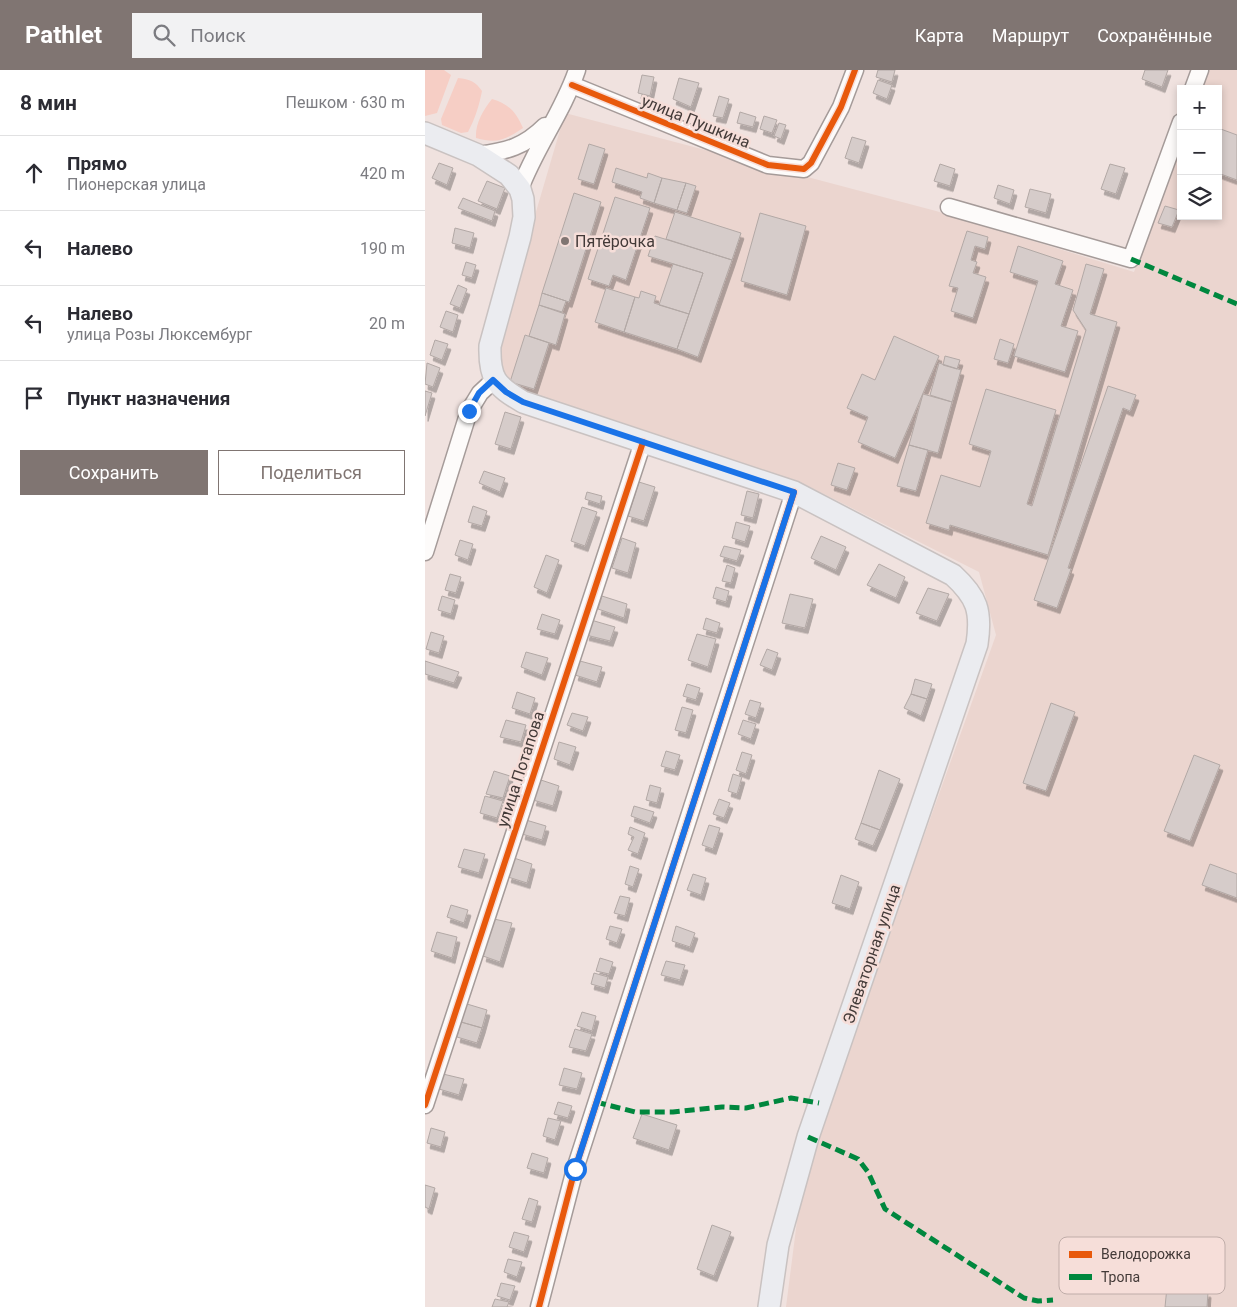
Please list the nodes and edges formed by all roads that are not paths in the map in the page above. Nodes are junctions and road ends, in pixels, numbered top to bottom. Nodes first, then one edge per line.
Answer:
1 (855, 70) edge
2 (1200, 70) edge
3 (574, 77) edge
4 (1194, 85) edge
5 (560, 110) junction
6 (1178, 130) edge
7 (425, 133) edge
8 (478, 155) junction
9 (520, 189) junction
10 (949, 207) dead end
11 (493, 380) junction
12 (643, 442) junction
13 (794, 492) junction
14 (429, 529) edge
15 (425, 552) edge
16 (425, 1106) edge
17 (539, 1307) edge
18 (769, 1307) edge

1 - 3 street, улица Пушкина
2 - 4 street
3 - 5 street
5 - 8 street
5 - 9 street
6 - 10 street
7 - 8 main road
8 - 9 main road
9 - 11 main road
11 - 12 main road
11 - 14 street
12 - 13 main road
12 - 16 street, улица Потапова
13 - 17 street
13 - 18 main road, Элеваторная улица
14 - 15 street

